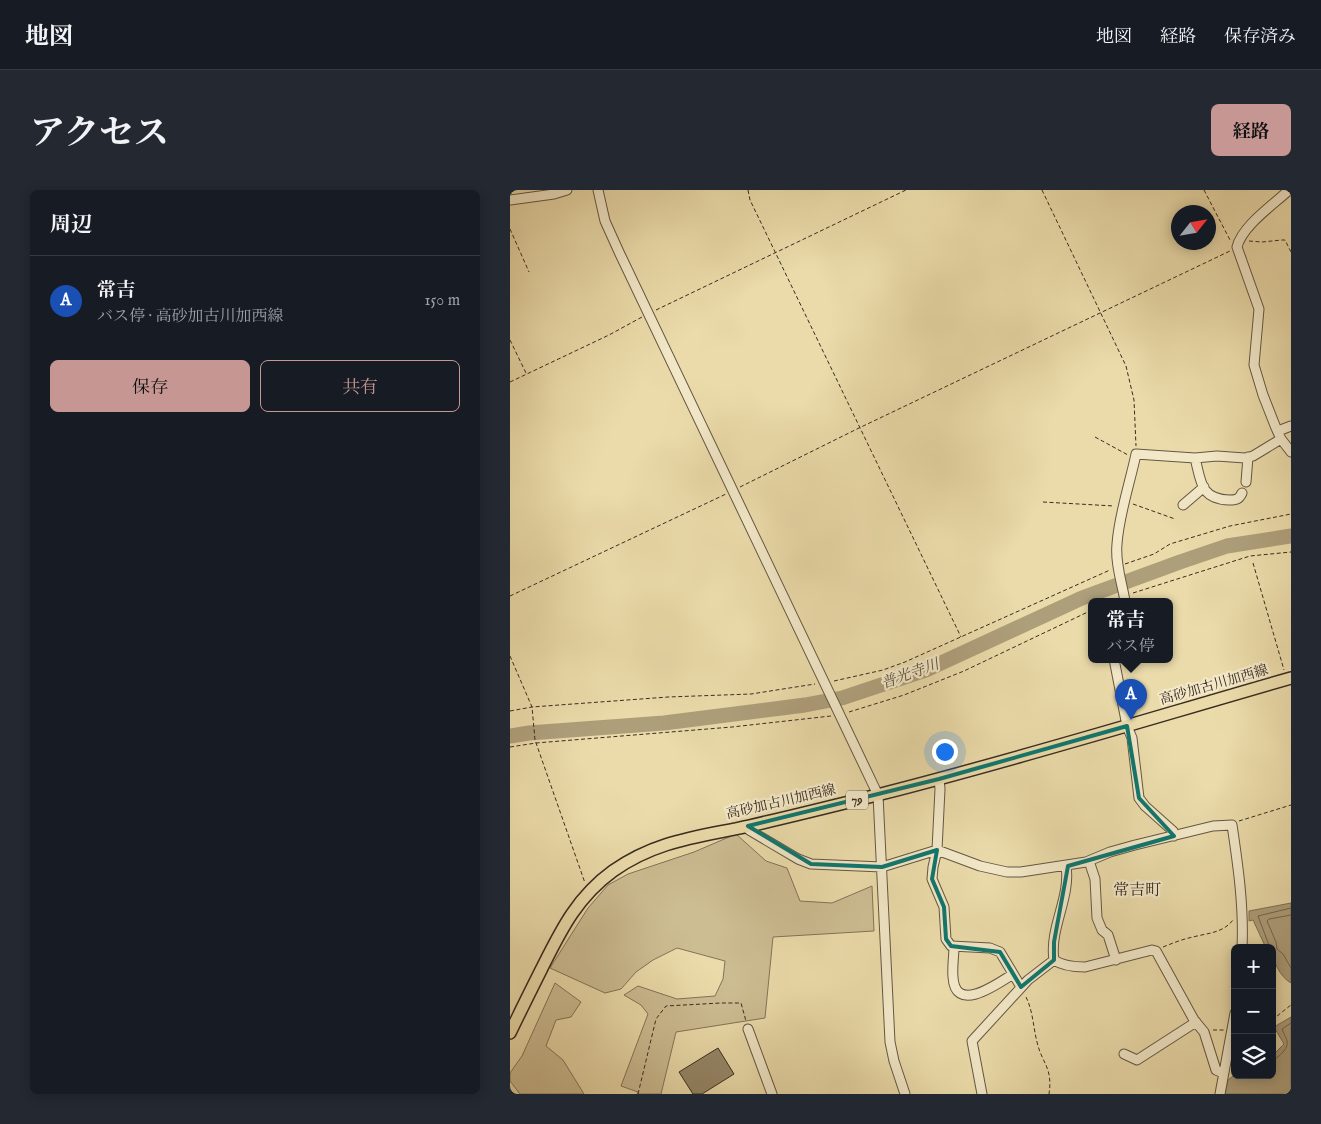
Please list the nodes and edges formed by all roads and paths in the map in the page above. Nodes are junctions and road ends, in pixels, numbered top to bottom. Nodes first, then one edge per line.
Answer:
1 (567, 190) edge
2 (598, 190) edge
3 (748, 190) edge
4 (906, 190) edge
5 (1042, 190) edge
6 (1204, 190) edge
7 (1289, 190) edge
8 (510, 200) edge
9 (510, 229) edge
10 (1239, 242) junction
11 (776, 252) junction
12 (1291, 252) edge
13 (529, 272) dead end
14 (1101, 313) junction
15 (648, 314) junction
16 (510, 340) edge
17 (527, 374) junction
18 (510, 382) edge
19 (1291, 426) edge
20 (859, 428) junction
21 (1279, 435) junction
22 (1096, 437) dead end
23 (1291, 452) edge
24 (1136, 456) junction
25 (1248, 457) junction
26 (1195, 458) junction
27 (1246, 482) dead end
28 (1204, 487) junction
29 (733, 491) junction
30 (1242, 493) dead end
31 (1043, 502) dead end
32 (1124, 505) junction
33 (1182, 505) dead end
34 (1291, 514) edge
35 (1175, 519) dead end
36 (1291, 552) edge
37 (1253, 563) dead end
38 (1118, 568) junction
39 (510, 596) edge
40 (1125, 597) edge
41 (1088, 612) edge
42 (962, 637) junction
43 (510, 656) edge
44 (1115, 663) edge
45 (1289, 679) edge
46 (826, 685) junction
47 (532, 708) junction
48 (510, 711) edge
49 (839, 714) junction
50 (1127, 726) junction
51 (536, 742) junction
52 (510, 747) edge
53 (939, 779) junction
54 (878, 795) junction
55 (1291, 805) edge
56 (1232, 825) junction
57 (748, 826) junction
58 (1174, 836) junction
59 (937, 850) junction
60 (1089, 861) junction
61 (1066, 866) junction
62 (882, 867) junction
63 (588, 893) junction
64 (1241, 913) junction
65 (1242, 944) edge
66 (954, 946) junction
67 (1156, 951) junction
68 (1054, 960) junction
69 (1116, 960) junction
70 (1013, 974) junction
71 (1021, 987) junction
72 (1291, 1006) edge
73 (1276, 1017) edge
74 (1196, 1022) junction
75 (748, 1029) joint
76 (1231, 1030) edge
77 (1204, 1032) junction
78 (510, 1034) edge
79 (1231, 1034) edge
80 (1124, 1054) dead end
81 (1224, 1073) junction
82 (638, 1094) edge
83 (772, 1094) edge
84 (905, 1094) edge
85 (982, 1094) edge
86 (1049, 1094) edge
87 (1220, 1094) edge

1 - 8 street
2 - 15 street
3 - 11 path
4 - 11 path
5 - 14 path
6 - 10 path
7 - 10 street
9 - 13 path
10 - 12 path
10 - 14 path
10 - 21 street
11 - 15 path
11 - 20 path
14 - 20 path
14 - 24 path
15 - 17 path
15 - 29 street
16 - 17 path
17 - 18 path
19 - 21 street
20 - 29 path
20 - 42 path
21 - 23 street
21 - 25 street
22 - 24 path
24 - 26 street
24 - 32 street
25 - 26 street
25 - 27 street
26 - 28 street
28 - 30 street
28 - 33 street
29 - 39 path
29 - 46 street
31 - 32 path
32 - 35 path
32 - 38 street
34 - 38 path
36 - 40 path
37 - 45 path
38 - 40 street
38 - 42 path
41 - 49 path
42 - 46 path
43 - 47 path
44 - 50 street
45 - 50 main road, 高砂加古川加西線 / 79
46 - 47 path
46 - 49 street
47 - 48 path
47 - 51 path
49 - 51 path
49 - 54 street
50 - 53 main road, 高砂加古川加西線 / 79
50 - 58 street
51 - 52 path
51 - 63 path
53 - 54 main road, 高砂加古川加西線 / 79
53 - 59 street
54 - 57 main road, 高砂加古川加西線 / 79
54 - 62 street
55 - 56 path
56 - 58 street
56 - 64 street
57 - 62 street
57 - 63 main road, 高砂加古川加西線 / 79
58 - 60 street
59 - 61 street
59 - 62 street
59 - 66 street
60 - 61 street
60 - 69 street
61 - 68 street
62 - 84 street
63 - 78 main road, 高砂加古川加西線 / 79
64 - 65 street
64 - 67 path
66 - 70 street
66 - 70 street
67 - 69 street
67 - 74 street
68 - 69 street
68 - 71 street
70 - 71 street
71 - 85 street
71 - 86 path
72 - 73 path
74 - 77 street
74 - 80 street
75 - 82 path
75 - 83 street
76 - 77 path
77 - 81 street
79 - 81 street
81 - 87 street

